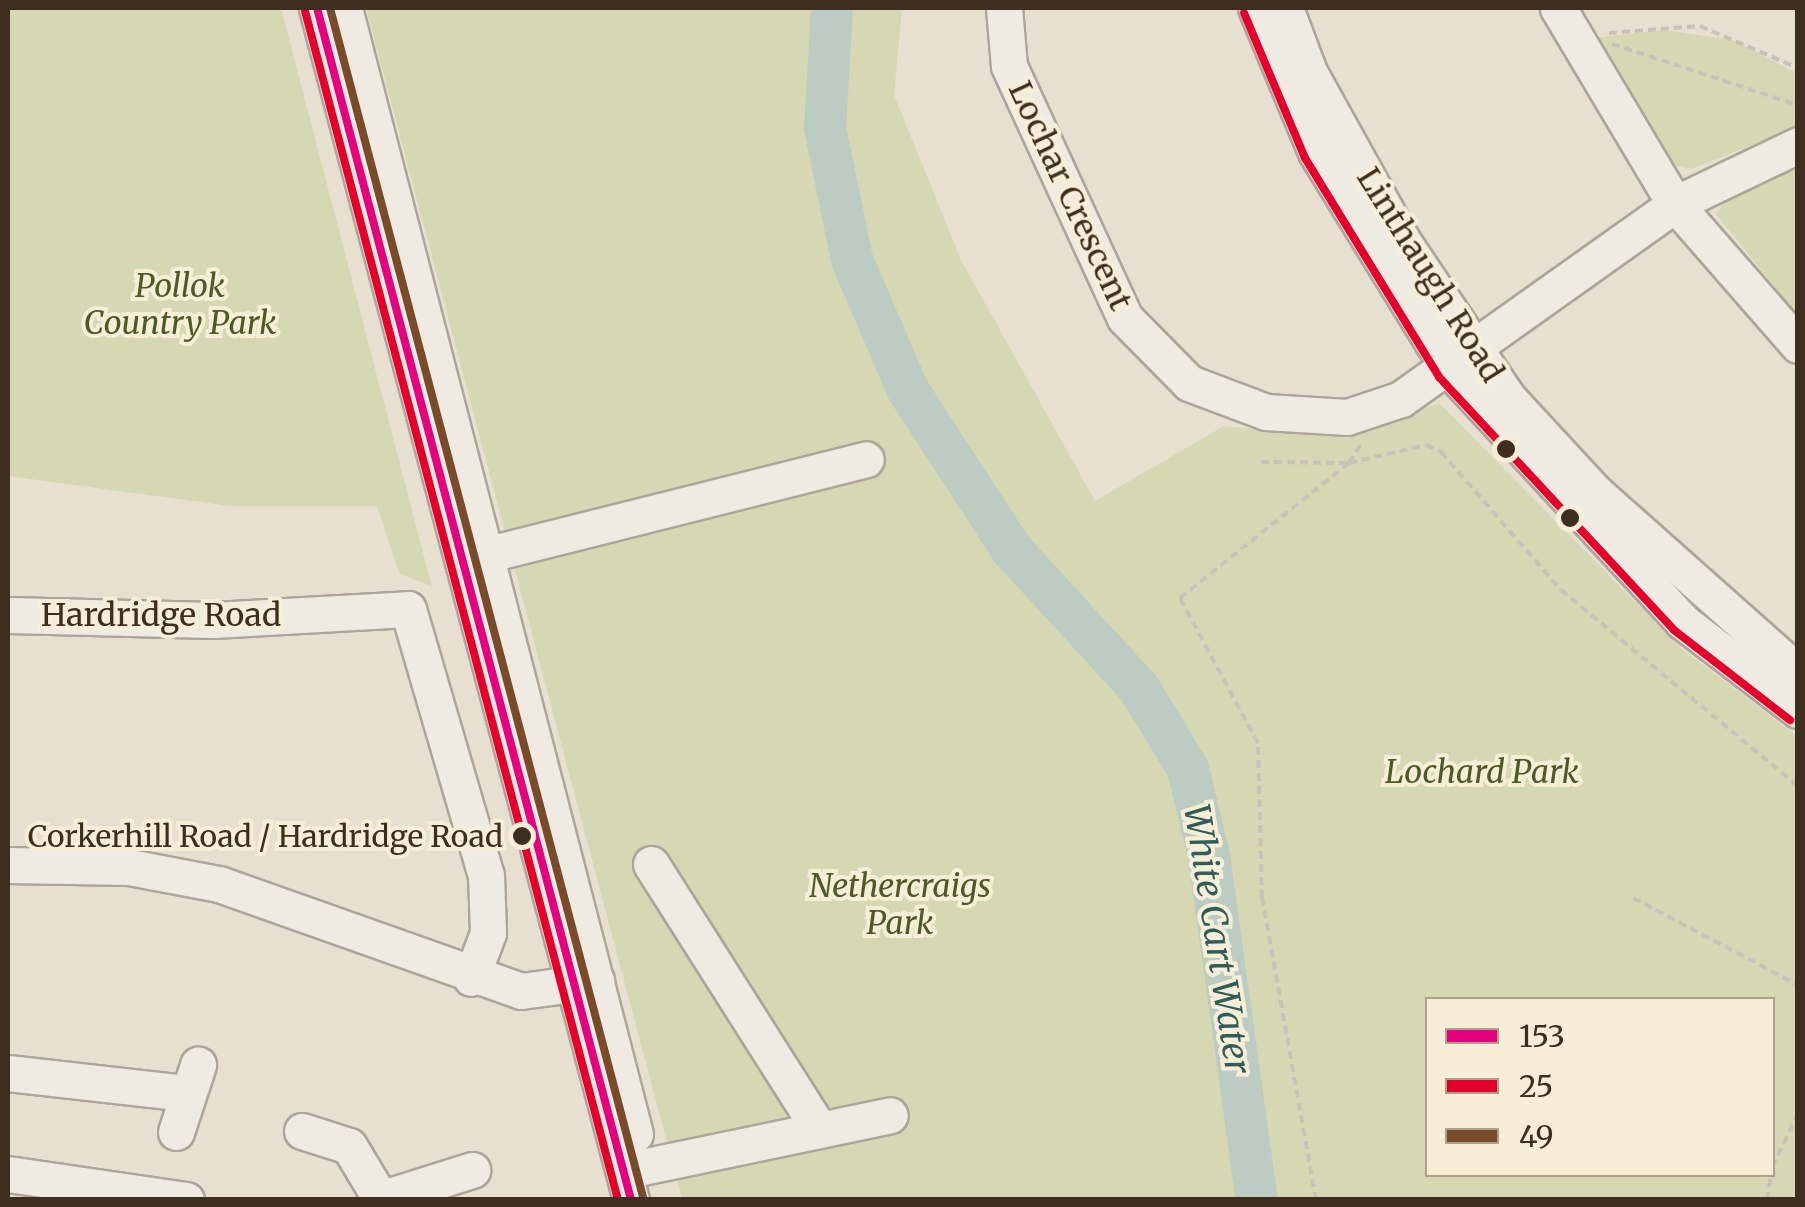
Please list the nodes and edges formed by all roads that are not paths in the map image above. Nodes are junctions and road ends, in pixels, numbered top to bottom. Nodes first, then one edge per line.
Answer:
1 (316, 8) edge
2 (344, 8) edge
3 (1004, 8) edge
4 (1256, 8) edge
5 (1285, 8) edge
6 (1558, 8) edge
7 (1798, 145) edge
8 (1675, 204) junction
9 (1798, 346) edge
10 (1462, 360) junction
11 (866, 459) dead end
12 (477, 558) junction
13 (8, 614) edge
14 (1798, 672) edge
15 (1798, 710) edge
16 (650, 864) dead end
17 (8, 865) edge
18 (470, 978) junction
19 (588, 982) junction
20 (8, 1073) edge
21 (890, 1115) dead end
22 (818, 1127) junction
23 (302, 1131) dead end
24 (176, 1132) dead end
25 (472, 1170) dead end
26 (8, 1174) edge
27 (642, 1189) edge
28 (106, 1192) edge
29 (378, 1198) edge
30 (186, 1200) edge

1 - 12 street
2 - 12 street
3 - 10 street, Lochar Crescent
4 - 10 street, Linthaugh Road
5 - 10 street, Linthaugh Road
6 - 8 street
7 - 8 street, Lochar Crescent
8 - 9 street
8 - 10 street, Lochar Crescent
10 - 14 street, Linthaugh Road
10 - 15 street, Linthaugh Road
11 - 12 street
12 - 19 street
13 - 18 street, Hardridge Road
16 - 22 street
17 - 18 street
18 - 19 street
19 - 27 street
20 - 24 street
21 - 22 street
22 - 27 street
23 - 29 street
25 - 29 street
26 - 28 street
28 - 30 street

